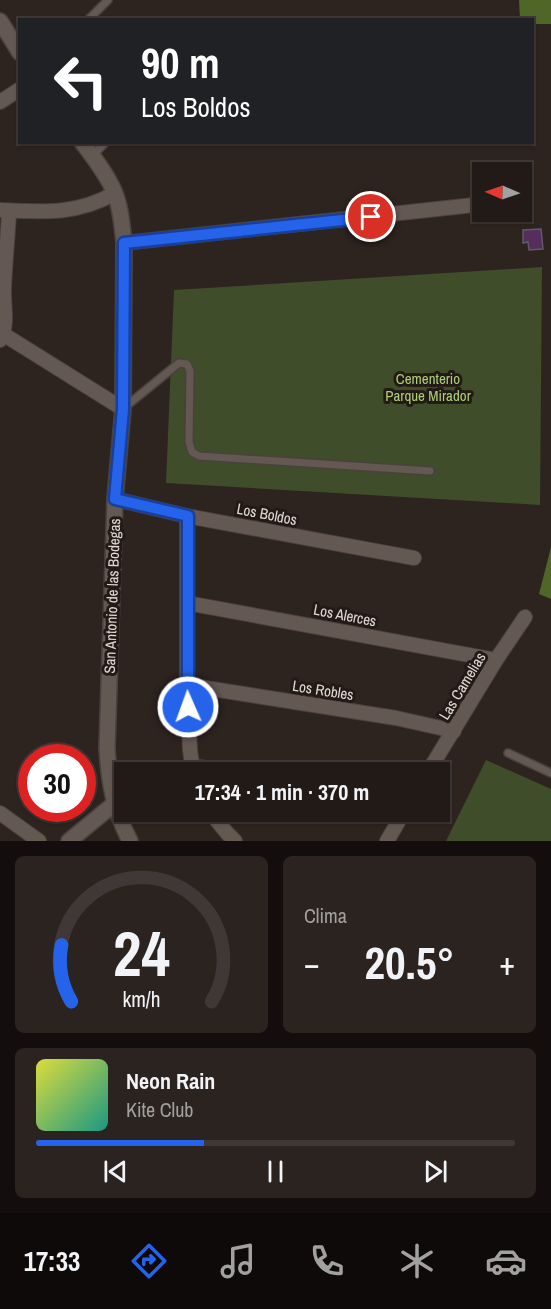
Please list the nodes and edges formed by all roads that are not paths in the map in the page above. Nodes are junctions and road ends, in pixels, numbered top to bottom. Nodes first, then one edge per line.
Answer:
1 (108, 0) edge
2 (90, 18) edge
3 (0, 21) edge
4 (18, 50) edge
5 (18, 90) edge
6 (0, 102) edge
7 (83, 144) edge
8 (104, 144) edge
9 (92, 156) junction
10 (115, 193) junction
11 (472, 205) edge
12 (5, 211) edge
13 (124, 243) junction
14 (3, 314) edge
15 (2, 337) edge
16 (123, 409) junction
17 (430, 471) dead end
18 (115, 499) junction
19 (188, 516) junction
20 (414, 558) dead end
21 (188, 603) junction
22 (525, 617) dead end
23 (496, 660) junction
24 (187, 685) junction
25 (454, 731) junction
26 (508, 753) dead end
27 (192, 762) edge
28 (434, 762) edge
29 (551, 773) edge
30 (114, 804) joint
31 (0, 813) edge
32 (121, 822) edge
33 (218, 822) edge
34 (398, 822) edge
35 (39, 841) edge
36 (69, 841) edge
37 (130, 841) edge
38 (236, 841) edge
39 (387, 841) edge

1 - 2 lane
3 - 4 street
5 - 6 street
7 - 9 street, San Antonio de las Bodegas
8 - 9 lane
9 - 10 street, San Antonio de las Bodegas
10 - 12 street
10 - 13 street, San Antonio de las Bodegas
11 - 13 street
12 - 14 street
13 - 16 street, San Antonio de las Bodegas
14 - 15 street
15 - 16 street
16 - 17 lane
16 - 18 street, San Antonio de las Bodegas
18 - 19 street, Los Boldos
18 - 30 street, San Antonio de las Bodegas
19 - 20 street, Los Boldos
19 - 21 street
21 - 23 street, Los Alerces
21 - 24 street
22 - 23 street, Las Camelias
23 - 25 street, Las Camelias
24 - 25 street, Los Robles
24 - 27 street
25 - 28 street, Las Camelias
26 - 29 lane
30 - 36 street
31 - 35 street
32 - 37 street, San Antonio de las Bodegas
33 - 38 street
34 - 39 street

